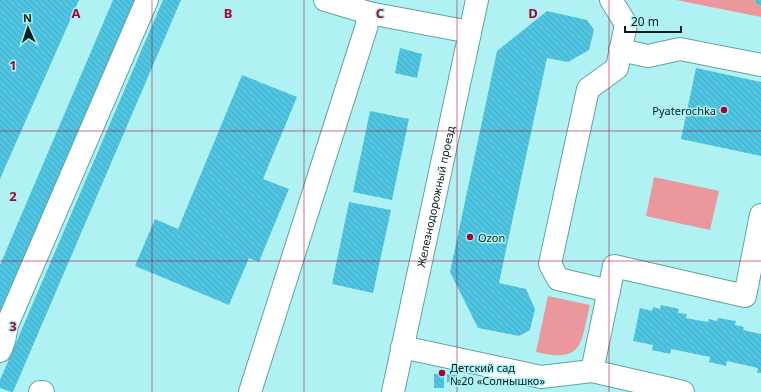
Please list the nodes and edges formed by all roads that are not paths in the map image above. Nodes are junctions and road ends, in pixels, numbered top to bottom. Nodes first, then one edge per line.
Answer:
1 (147, 0) edge
2 (325, 0) edge
3 (477, 0) edge
4 (611, 0) edge
5 (369, 13) junction
6 (470, 32) junction
7 (620, 50) junction
8 (761, 65) edge
9 (761, 215) edge
10 (609, 291) junction
11 (402, 347) junction
12 (0, 351) edge
13 (592, 371) junction
14 (397, 391) edge
15 (250, 392) edge
16 (683, 392) edge

1 - 12 street
2 - 5 street
3 - 6 street, Железнодорожный проезд
4 - 7 street
5 - 6 street
5 - 15 street
6 - 11 street, Железнодорожный проезд
7 - 8 street
7 - 10 street
9 - 10 street
10 - 13 street
11 - 13 street
11 - 14 street, Железнодорожный проезд
13 - 16 street

